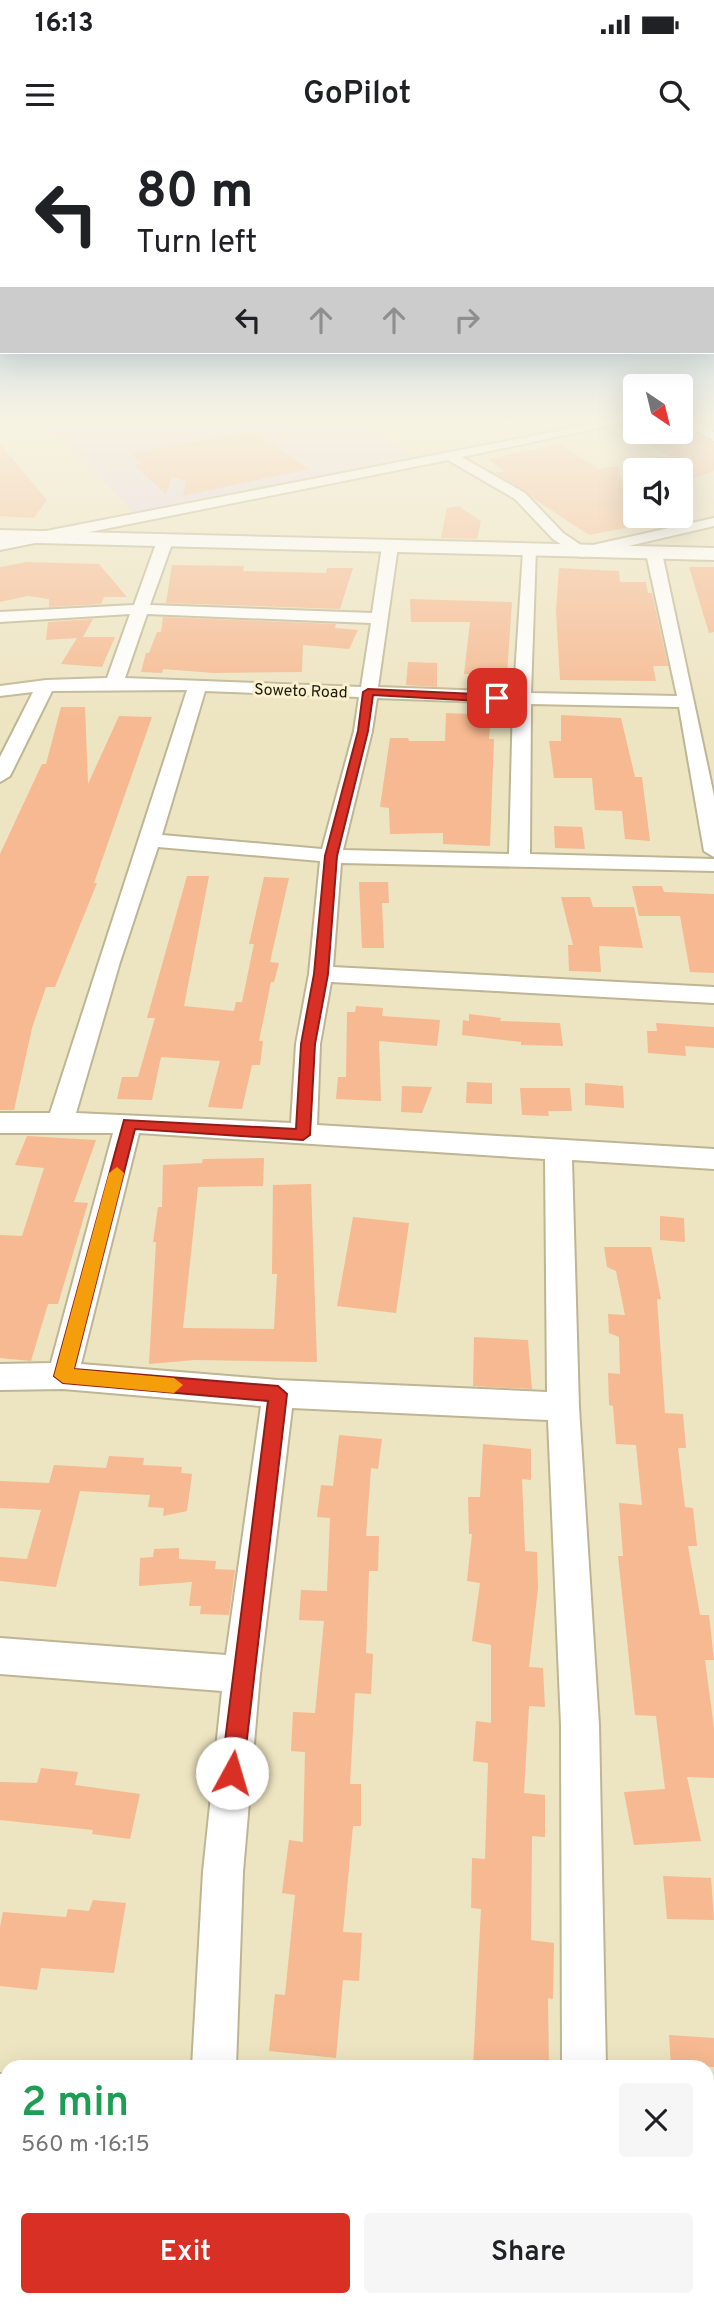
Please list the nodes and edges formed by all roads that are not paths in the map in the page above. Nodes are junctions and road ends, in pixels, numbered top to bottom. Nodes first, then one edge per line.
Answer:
1 (113, 523) edge
2 (546, 523) edge
3 (709, 523) edge
4 (0, 536) edge
5 (38, 538) junction
6 (165, 541) junction
7 (0, 545) edge
8 (390, 546) junction
9 (531, 551) junction
10 (581, 552) junction
11 (654, 553) junction
12 (714, 554) edge
13 (143, 608) junction
14 (0, 617) edge
15 (380, 618) junction
16 (114, 683) junction
17 (46, 685) junction
18 (197, 685) junction
19 (0, 691) edge
20 (368, 692) junction
21 (522, 700) junction
22 (687, 702) junction
23 (0, 776) edge
24 (150, 840) junction
25 (714, 851) edge
26 (331, 856) junction
27 (519, 860) junction
28 (714, 865) edge
29 (321, 974) junction
30 (714, 995) edge
31 (0, 1123) edge
32 (60, 1124) junction
33 (129, 1124) junction
34 (303, 1135) junction
35 (558, 1150) junction
36 (714, 1159) edge
37 (63, 1376) junction
38 (0, 1377) edge
39 (278, 1394) junction
40 (563, 1407) junction
41 (0, 1656) edge
42 (242, 1674) junction
43 (214, 2060) edge
44 (584, 2060) edge

1 - 5 street
2 - 10 street
3 - 10 street
4 - 5 street
5 - 6 street
5 - 7 street
6 - 8 street
6 - 13 street
8 - 9 street
8 - 15 street
9 - 10 street
9 - 21 street
10 - 11 street
11 - 12 street
11 - 22 street
13 - 14 street
13 - 15 street
13 - 16 street
15 - 20 street
16 - 17 street, Soweto Road
16 - 18 street, Soweto Road
17 - 19 street, Soweto Road
17 - 23 street
18 - 20 street, Soweto Road
18 - 24 street
20 - 21 street, Soweto Road
20 - 26 street
21 - 22 street, Soweto Road
21 - 27 street
22 - 25 street
24 - 26 street
24 - 32 street
26 - 27 street
26 - 29 street
27 - 28 street
29 - 30 street
29 - 34 street
31 - 32 street
32 - 33 street
33 - 34 street
33 - 37 street
34 - 35 street
35 - 36 street
35 - 40 street
37 - 38 street
37 - 39 street
39 - 40 street
39 - 42 street
40 - 44 street
41 - 42 street
42 - 43 street

